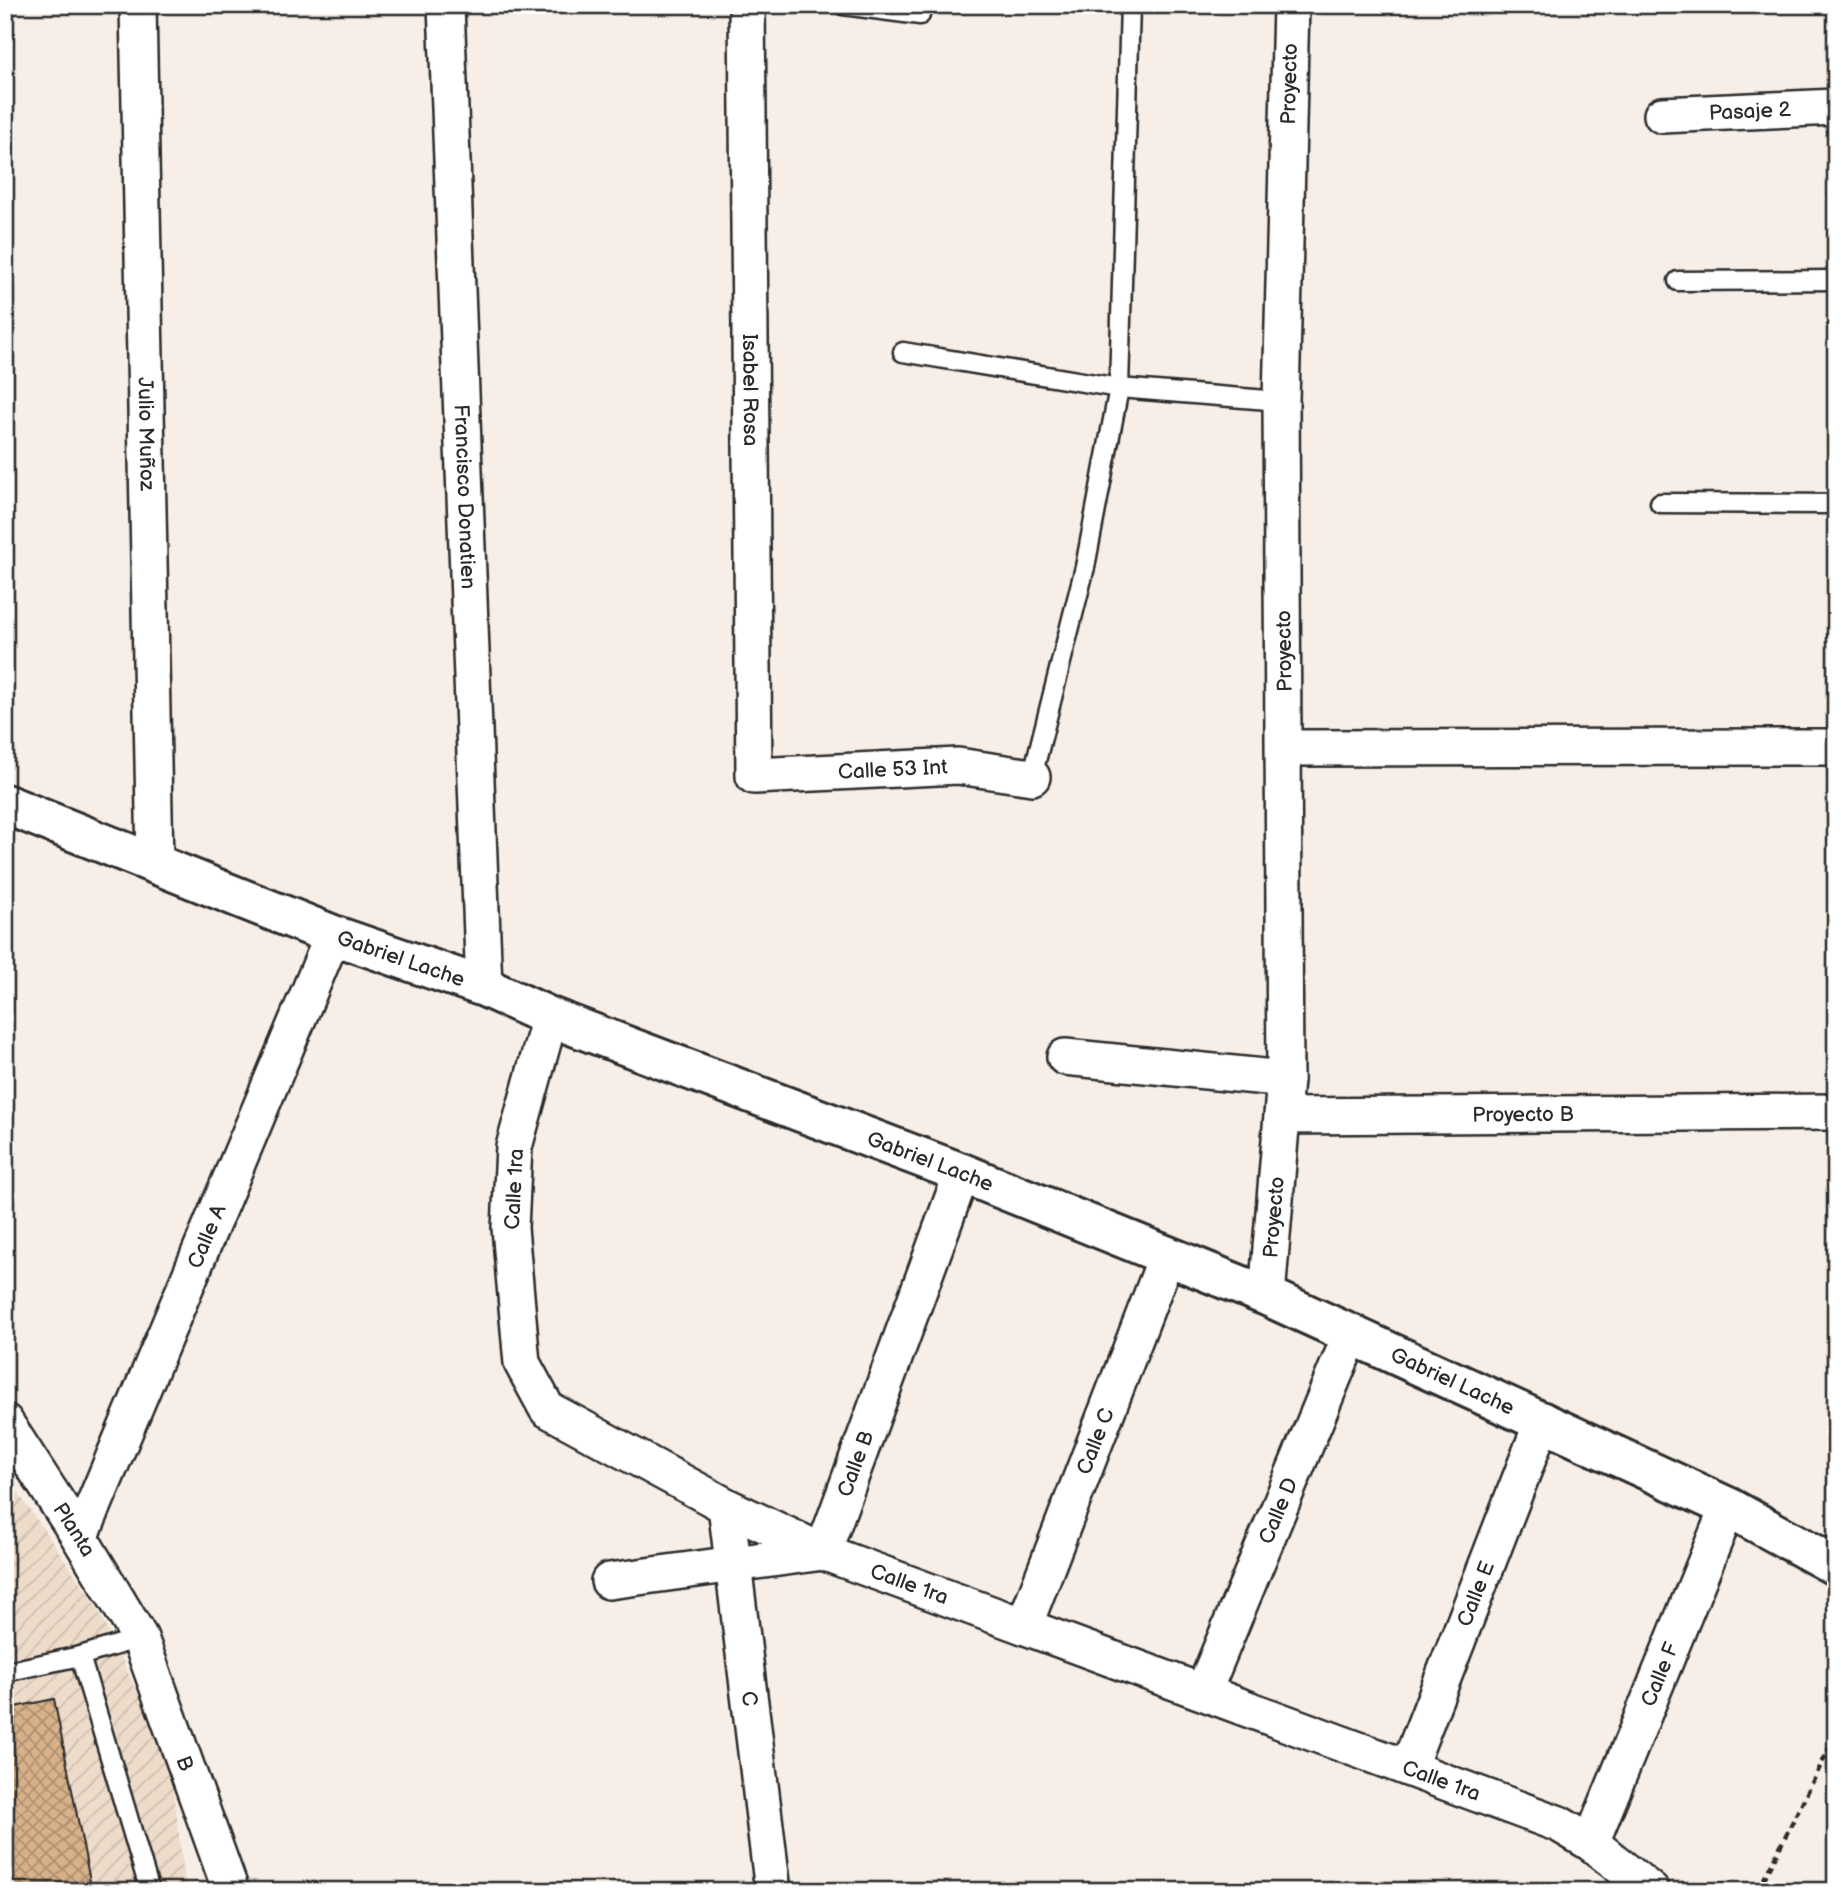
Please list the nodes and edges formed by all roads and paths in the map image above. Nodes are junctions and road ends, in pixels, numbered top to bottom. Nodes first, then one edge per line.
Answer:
1 (138, 5) edge
2 (446, 5) edge
3 (747, 5) edge
4 (843, 5) edge
5 (1130, 5) edge
6 (1292, 5) edge
7 (920, 15) dead end
8 (1836, 107) edge
9 (1662, 115) dead end
10 (1836, 280) edge
11 (1678, 281) dead end
12 (903, 352) dead end
13 (1119, 388) junction
14 (1281, 401) junction
15 (1660, 503) dead end
16 (1836, 504) edge
17 (1836, 747) edge
18 (1285, 748) junction
19 (754, 776) joint
20 (1032, 777) joint
21 (5, 804) edge
22 (155, 863) junction
23 (333, 935) junction
24 (484, 987) junction
25 (550, 1017) junction
26 (1065, 1057) dead end
27 (1285, 1079) junction
28 (1836, 1112) edge
29 (1283, 1116) junction
30 (962, 1173) junction
31 (1166, 1258) junction
32 (1267, 1296) junction
33 (1352, 1332) junction
34 (1543, 1420) junction
35 (5, 1422) edge
36 (726, 1506) junction
37 (1728, 1507) junction
38 (80, 1538) junction
39 (823, 1552) junction
40 (734, 1565) junction
41 (1836, 1566) edge
42 (609, 1581) dead end
43 (1024, 1626) junction
44 (140, 1638) junction
45 (80, 1656) junction
46 (5, 1672) edge
47 (1203, 1690) junction
48 (1836, 1735) edge
49 (1408, 1768) junction
50 (1591, 1843) junction
51 (150, 1891) edge
52 (231, 1891) edge
53 (773, 1891) edge
54 (1651, 1891) edge
55 (1758, 1891) edge

1 - 22 street, Julio Muñoz
2 - 24 street, Francisco Donatien
3 - 19 street, Isabel Rosa
4 - 7 lane
5 - 13 lane
6 - 14 street, Proyecto
8 - 9 street, Pasaje 2
10 - 11 lane
12 - 13 lane
13 - 14 lane
13 - 20 lane
14 - 18 street, Proyecto
15 - 16 lane
17 - 18 street
18 - 27 street, Proyecto
19 - 20 street, Calle 53 Int
21 - 22 street, Gabriel Lache
22 - 23 street, Gabriel Lache
23 - 24 street, Gabriel Lache
23 - 38 street, Calle A
24 - 25 street, Gabriel Lache
25 - 30 street, Gabriel Lache
25 - 36 street, Calle 1ra
26 - 27 street
27 - 29 street, Proyecto
28 - 29 street, Proyecto B
29 - 32 street, Proyecto
30 - 31 street, Gabriel Lache
30 - 39 street, Calle B
31 - 32 street, Gabriel Lache
31 - 43 street, Calle C
32 - 33 street, Gabriel Lache
33 - 34 street, Gabriel Lache
33 - 47 street, Calle D
34 - 37 street, Gabriel Lache
34 - 49 street, Calle E
35 - 38 street, Planta
36 - 39 street, Calle 1ra
36 - 40 street, C
37 - 41 street, Gabriel Lache
37 - 50 street, Calle F
38 - 44 street, Planta
39 - 40 street
39 - 43 street, Calle 1ra
40 - 42 street
40 - 53 street, C
43 - 47 street, Calle 1ra
44 - 45 lane
44 - 52 street, B
45 - 46 lane
45 - 51 lane
47 - 49 street, Calle 1ra
48 - 55 path
49 - 50 street, Calle 1ra
50 - 54 street, Calle 1ra

